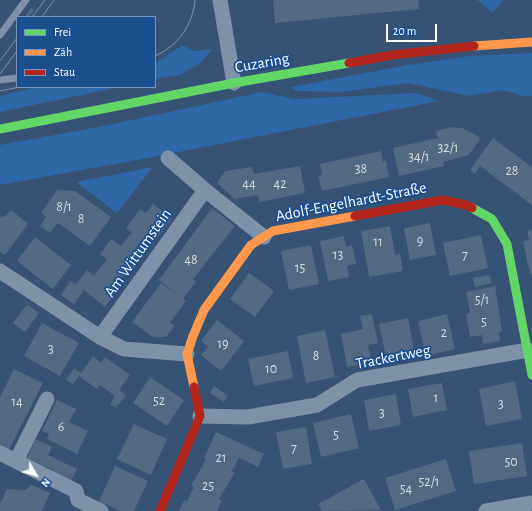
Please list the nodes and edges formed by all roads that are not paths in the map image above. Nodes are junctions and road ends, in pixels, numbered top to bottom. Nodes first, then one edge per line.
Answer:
1 (26, 0) edge
2 (220, 0) edge
3 (0, 35) edge
4 (532, 42) edge
5 (16, 78) edge
6 (0, 80) edge
7 (234, 83) junction
8 (0, 129) edge
9 (168, 158) dead end
10 (204, 190) junction
11 (264, 237) junction
12 (0, 271) edge
13 (100, 337) junction
14 (528, 350) junction
15 (187, 354) junction
16 (532, 375) edge
17 (47, 399) dead end
18 (200, 416) junction
19 (0, 453) edge
20 (16, 461) junction
21 (532, 503) edge
22 (76, 506) edge
23 (101, 511) edge
24 (160, 511) edge
25 (486, 511) edge

1 - 3 lane
2 - 7 street
4 - 7 street, Cuzaring
5 - 6 lane
7 - 8 street, Cuzaring
9 - 10 street
10 - 11 street
10 - 13 street, Am Wittumstein
11 - 14 street, Adolf-Engelhardt-Straße
11 - 15 street, Adolf-Engelhardt-Straße
12 - 13 street
13 - 15 street
14 - 16 street, Adolf-Engelhardt-Straße
14 - 18 street, Trackertweg
15 - 18 street
17 - 20 street
18 - 24 street
19 - 20 street
20 - 22 street
21 - 25 street
22 - 23 street

